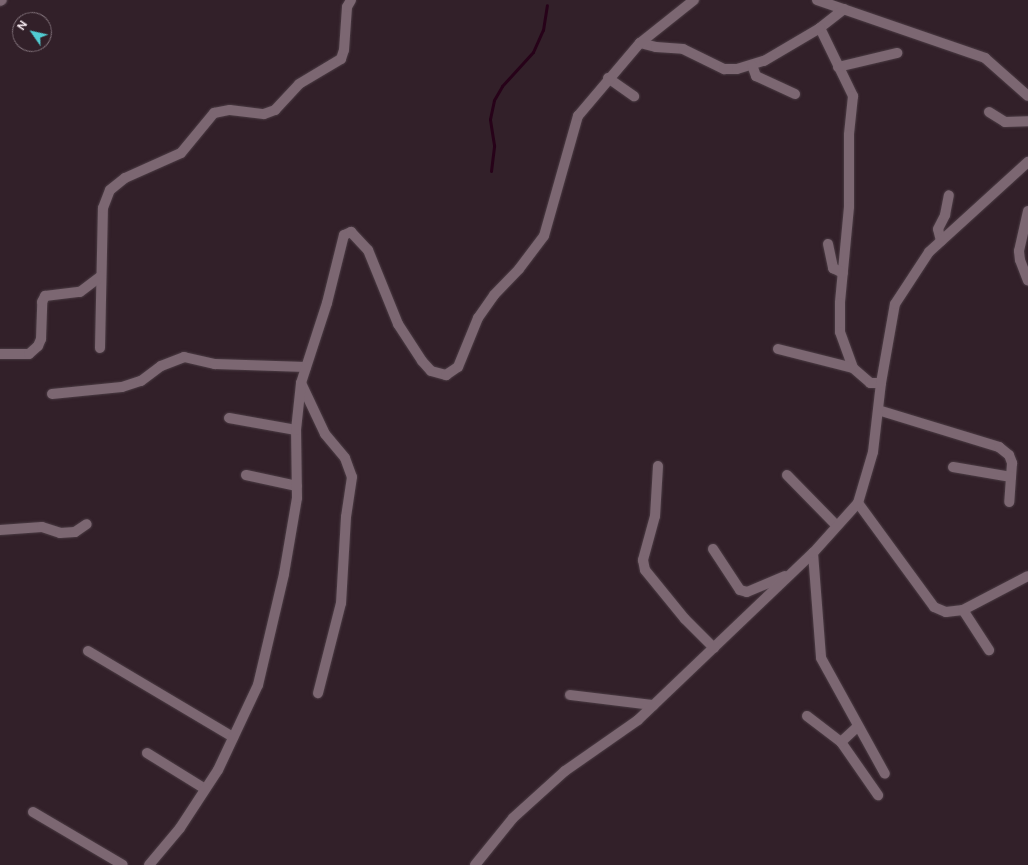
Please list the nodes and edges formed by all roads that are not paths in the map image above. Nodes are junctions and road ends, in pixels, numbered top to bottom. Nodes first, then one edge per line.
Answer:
1 (351, 0) edge
2 (694, 0) edge
3 (817, 0) edge
4 (844, 9) junction
5 (820, 28) junction
6 (640, 43) junction
7 (897, 53) dead end
8 (752, 65) junction
9 (838, 67) junction
10 (608, 78) junction
11 (795, 94) dead end
12 (634, 96) dead end
13 (1028, 96) edge
14 (989, 112) dead end
15 (1028, 121) edge
16 (1028, 162) edge
17 (949, 195) dead end
18 (1028, 210) edge
19 (941, 241) junction
20 (1025, 241) edge
21 (828, 244) dead end
22 (843, 273) junction
23 (101, 276) junction
24 (1028, 281) edge
25 (100, 348) dead end
26 (778, 349) dead end
27 (0, 354) edge
28 (306, 367) junction
29 (853, 368) junction
30 (301, 383) junction
31 (881, 383) junction
32 (52, 394) dead end
33 (878, 410) junction
34 (229, 418) dead end
35 (296, 430) junction
36 (658, 466) dead end
37 (953, 467) dead end
38 (246, 475) dead end
39 (787, 475) dead end
40 (1011, 476) junction
41 (297, 486) junction
42 (1009, 502) dead end
43 (858, 503) junction
44 (87, 524) dead end
45 (837, 526) junction
46 (0, 530) edge
47 (713, 549) dead end
48 (813, 553) junction
49 (790, 574) junction
50 (1028, 576) edge
51 (963, 610) junction
52 (714, 648) junction
53 (989, 650) dead end
54 (88, 651) dead end
55 (318, 693) dead end
56 (570, 695) dead end
57 (654, 705) junction
58 (807, 716) dead end
59 (858, 726) junction
60 (233, 737) junction
61 (841, 742) junction
62 (147, 753) dead end
63 (885, 774) dead end
64 (205, 789) junction
65 (878, 795) dead end
66 (33, 812) dead end
67 (123, 865) edge
68 (149, 865) edge
69 (475, 865) edge

1 - 23 street
2 - 6 street
3 - 4 street
4 - 5 street
4 - 13 street
5 - 8 street
5 - 9 street
6 - 8 street
6 - 10 street
7 - 9 street
8 - 11 street
9 - 22 street
10 - 12 street
10 - 28 street
14 - 15 street
16 - 19 street
17 - 19 street
18 - 20 street
19 - 31 street
20 - 24 street
21 - 22 street
22 - 29 street
23 - 25 street
23 - 27 street
26 - 29 street
28 - 30 street
28 - 32 street
29 - 31 street
30 - 35 street
30 - 55 street
31 - 33 street
33 - 40 street
33 - 43 street
34 - 35 street
35 - 41 street
36 - 52 street
37 - 40 street
38 - 41 street
39 - 45 street
40 - 42 street
41 - 60 street
43 - 45 street
43 - 51 street
44 - 46 street
45 - 48 street
47 - 49 street
48 - 49 street
48 - 59 street
49 - 52 street
50 - 51 street
51 - 53 street
52 - 57 street
54 - 60 street
56 - 57 street
57 - 69 street
58 - 61 street
59 - 61 street
59 - 63 street
60 - 64 street
61 - 65 street
62 - 64 street
64 - 68 street
66 - 67 street

